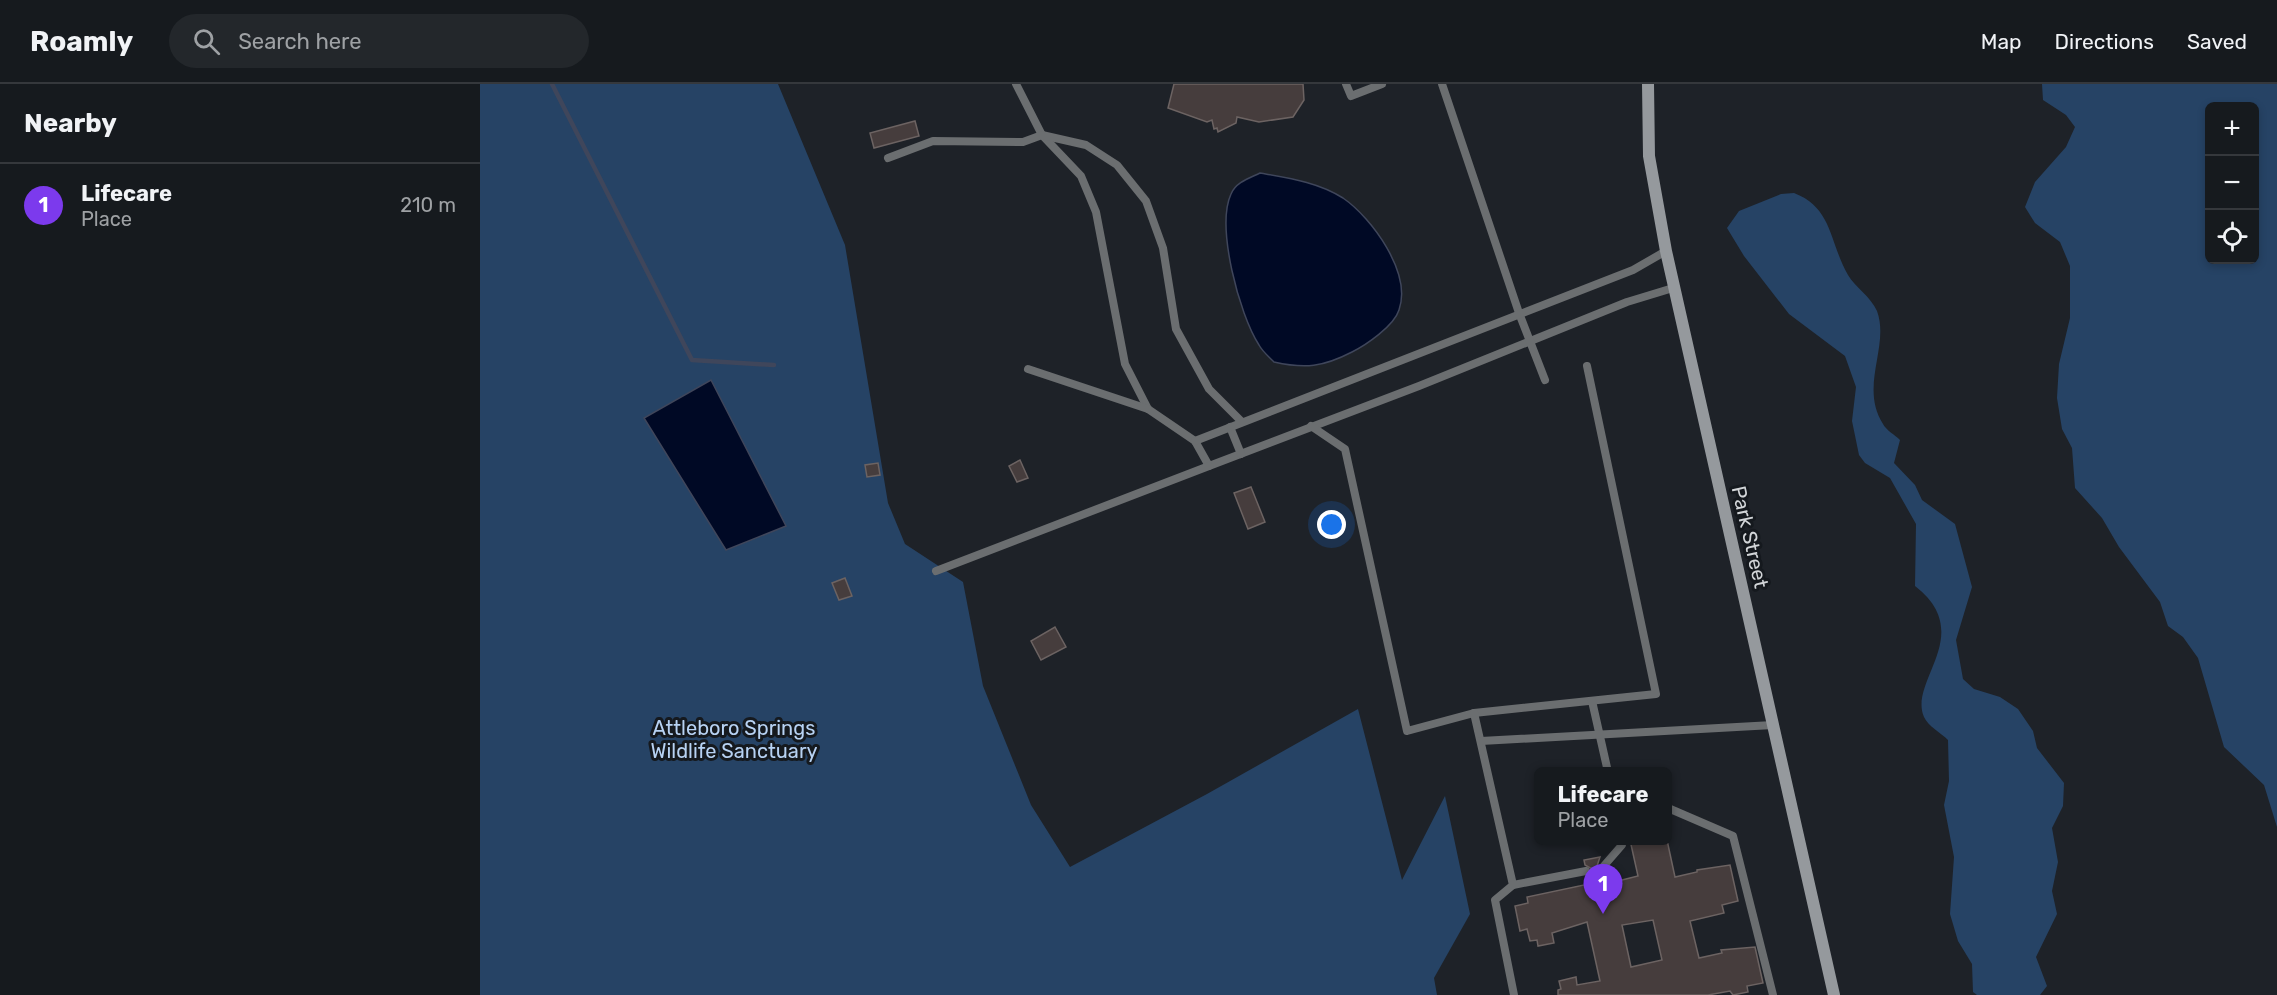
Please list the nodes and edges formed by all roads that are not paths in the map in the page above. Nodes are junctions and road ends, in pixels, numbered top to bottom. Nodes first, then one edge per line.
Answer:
1 (1016, 84) edge
2 (1346, 84) edge
3 (1382, 84) edge
4 (1442, 84) edge
5 (1648, 84) edge
6 (1042, 135) junction
7 (888, 158) dead end
8 (1666, 251) junction
9 (1673, 288) junction
10 (1519, 313) junction
11 (1530, 340) junction
12 (1587, 366) dead end
13 (1028, 369) dead end
14 (1545, 380) dead end
15 (1148, 409) junction
16 (1242, 422) junction
17 (1311, 426) junction
18 (1230, 427) junction
19 (1195, 441) junction
20 (1241, 453) junction
21 (1209, 466) junction
22 (936, 571) dead end
23 (1592, 701) junction
24 (1474, 713) junction
25 (1773, 725) junction
26 (1600, 735) junction
27 (1480, 741) junction
28 (1607, 767) edge
29 (1672, 810) edge
30 (1622, 845) edge
31 (1602, 868) dead end
32 (1586, 871) dead end
33 (1513, 885) junction
34 (1514, 995) edge
35 (1773, 995) edge
36 (1834, 995) edge

1 - 6 lane
2 - 3 lane
4 - 10 lane
5 - 8 main road, Park Street
6 - 7 lane
6 - 15 lane
6 - 16 lane
8 - 9 main road, Park Street
8 - 10 lane
9 - 11 lane
9 - 25 main road, Park Street
10 - 11 lane
10 - 16 lane
11 - 14 lane
11 - 17 lane
12 - 23 lane
13 - 15 lane
15 - 19 lane
16 - 18 lane
17 - 20 lane
17 - 24 lane
18 - 19 lane
18 - 20 lane
19 - 21 lane
20 - 21 lane
21 - 22 lane
23 - 24 lane
23 - 26 lane
24 - 27 lane
25 - 26 lane
25 - 36 main road, Park Street
26 - 27 lane
26 - 28 lane
27 - 33 lane
29 - 35 lane
30 - 31 lane
32 - 33 lane
33 - 34 lane

